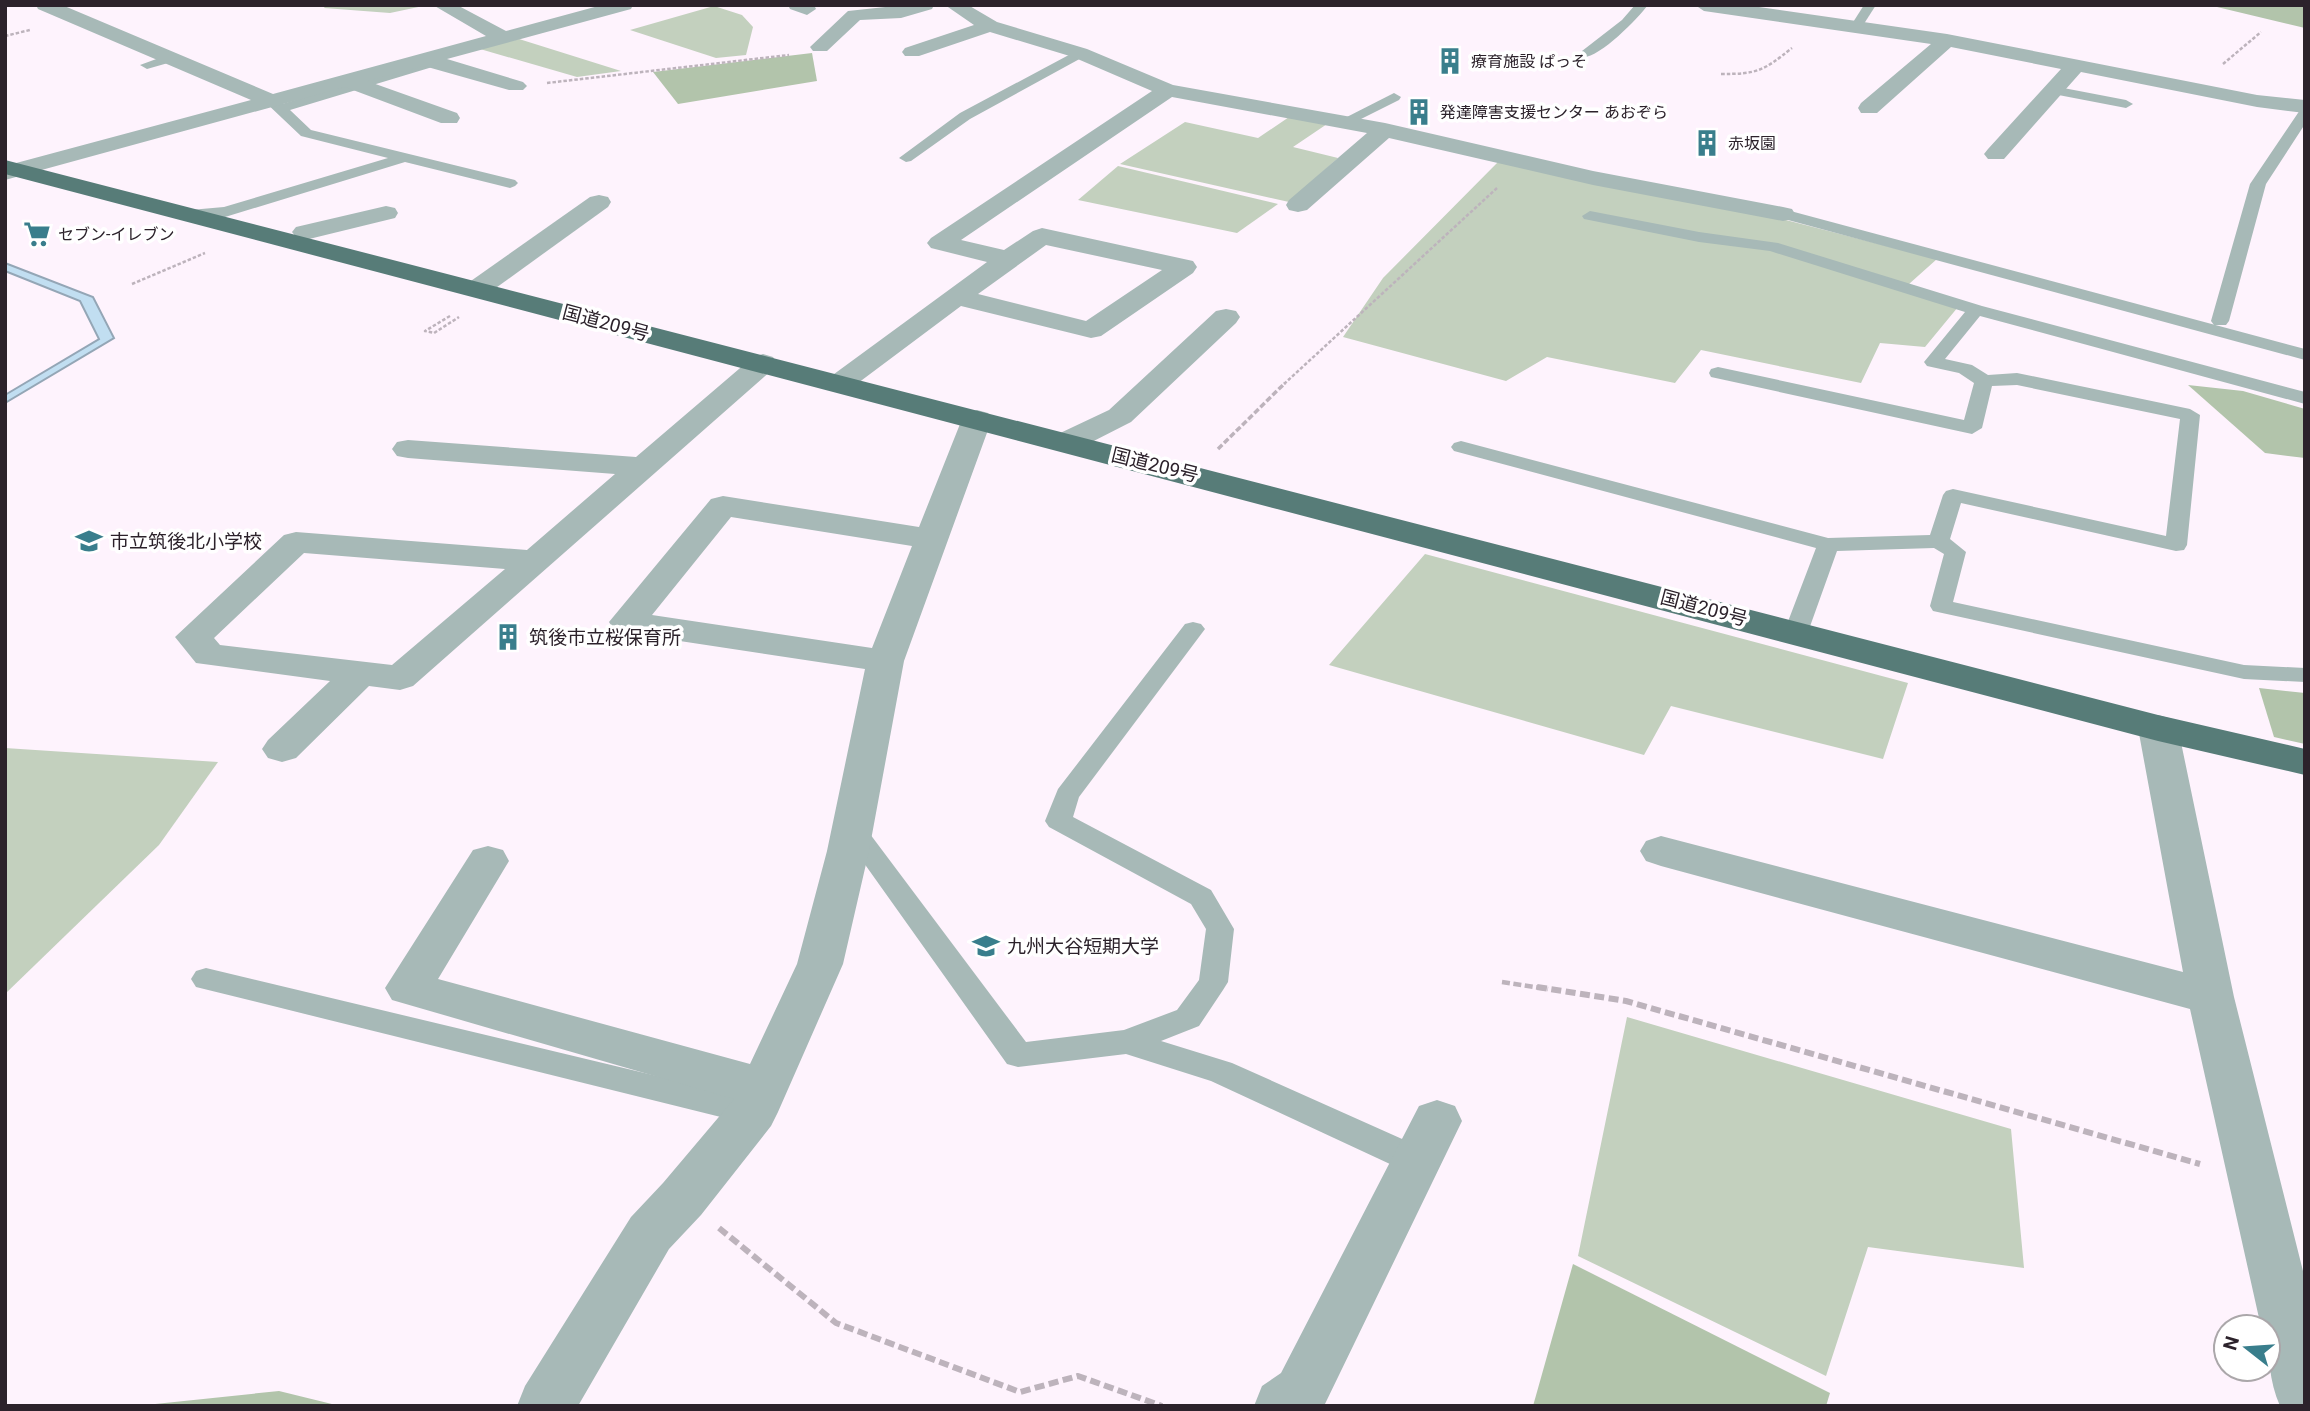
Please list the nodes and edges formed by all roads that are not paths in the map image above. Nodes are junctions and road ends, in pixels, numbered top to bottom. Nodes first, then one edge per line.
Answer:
1 (44, 5) edge
2 (442, 5) edge
3 (553, 5) edge
4 (624, 5) edge
5 (925, 5) edge
6 (954, 5) edge
7 (1642, 5) edge
8 (1704, 5) edge
9 (1870, 5) edge
10 (581, 17) junction
11 (990, 26) junction
12 (1856, 27) junction
13 (504, 37) junction
14 (1947, 40) junction
15 (820, 47) road end
16 (912, 52) dead end
17 (1080, 53) junction
18 (1587, 54) dead end
19 (170, 58) junction
20 (429, 61) junction
21 (147, 65) dead end
22 (2076, 65) junction
23 (351, 83) junction
24 (516, 86) road end
25 (1168, 90) junction
26 (2053, 90) junction
27 (1394, 97) dead end
28 (2126, 104) dead end
29 (275, 105) junction
30 (2305, 107) edge
31 (1869, 108) dead end
32 (2305, 113) edge
33 (449, 118) dead end
34 (1344, 122) junction
35 (1385, 130) junction
36 (1996, 154) dead end
37 (402, 158) junction
38 (906, 158) dead end
39 (9, 169) edge
40 (510, 183) dead end
41 (599, 202) dead end
42 (1298, 205) dead end
43 (386, 213) dead end
44 (1783, 214) joint
45 (190, 215) junction
46 (1590, 216) dead end
47 (306, 232) dead end
48 (1007, 259) junction
49 (477, 289) junction
50 (956, 297) junction
51 (1976, 310) junction
52 (1226, 317) dead end
53 (2220, 321) dead end
54 (2305, 355) edge
55 (763, 363) junction
56 (1718, 373) dead end
57 (1984, 381) junction
58 (840, 383) junction
59 (2305, 398) edge
60 (977, 419) junction
61 (1067, 442) junction
62 (1461, 447) dead end
63 (408, 449) dead end
64 (644, 467) junction
65 (931, 539) junction
66 (1939, 541) junction
67 (1828, 545) junction
68 (535, 561) junction
69 (1193, 629) dead end
70 (1796, 632) junction
71 (885, 661) junction
72 (360, 673) junction
73 (2305, 675) edge
74 (2158, 728) junction
75 (282, 748) dead end
76 (2305, 762) edge
77 (852, 828) junction
78 (1661, 850) dead end
79 (488, 861) dead end
80 (206, 979) dead end
81 (2211, 997) junction
82 (1126, 1042) junction
83 (758, 1100) junction
84 (1427, 1141) joint
85 (2305, 1396) edge
86 (546, 1406) edge
87 (1283, 1406) edge

1 - 19 street
2 - 13 street
3 - 10 street
4 - 10 street
5 - 15 street
6 - 11 street
7 - 18 lane
8 - 12 street
9 - 12 lane
10 - 13 street
11 - 16 street
11 - 17 street
12 - 14 street
13 - 20 street
14 - 22 street
14 - 31 street
17 - 25 street
17 - 38 lane
19 - 21 lane
19 - 29 street
20 - 23 street
20 - 24 street
22 - 26 street
22 - 30 street
23 - 29 street
23 - 33 street
25 - 34 street
25 - 48 street
26 - 28 lane
26 - 36 street
27 - 34 lane
29 - 37 lane
29 - 39 street
32 - 53 lane
34 - 35 street
35 - 42 street
35 - 44 street
37 - 40 lane
37 - 45 lane
39 - 45 highway, 国道209号
41 - 49 street
43 - 47 street
44 - 54 lane
45 - 49 highway, 国道209号
46 - 51 lane
48 - 50 street
48 - 50 street
49 - 55 highway, 国道209号
50 - 58 street
51 - 57 lane
51 - 59 lane
52 - 61 street
55 - 58 highway, 国道209号
55 - 64 street
56 - 57 lane
57 - 66 lane
58 - 60 highway, 国道209号
60 - 61 highway, 国道209号
60 - 65 street
61 - 70 highway, 国道209号
62 - 67 lane
63 - 64 street
64 - 68 street
65 - 71 street
65 - 71 street
66 - 67 lane
66 - 73 lane
67 - 70 lane
68 - 72 street
68 - 72 street
69 - 82 lane
70 - 74 highway, 国道209号
71 - 77 street
72 - 75 street
74 - 76 highway, 国道209号
74 - 81 street
77 - 82 lane
77 - 83 street
78 - 81 street
79 - 83 street
80 - 83 lane
81 - 85 street
82 - 84 lane
83 - 86 street
84 - 87 street

